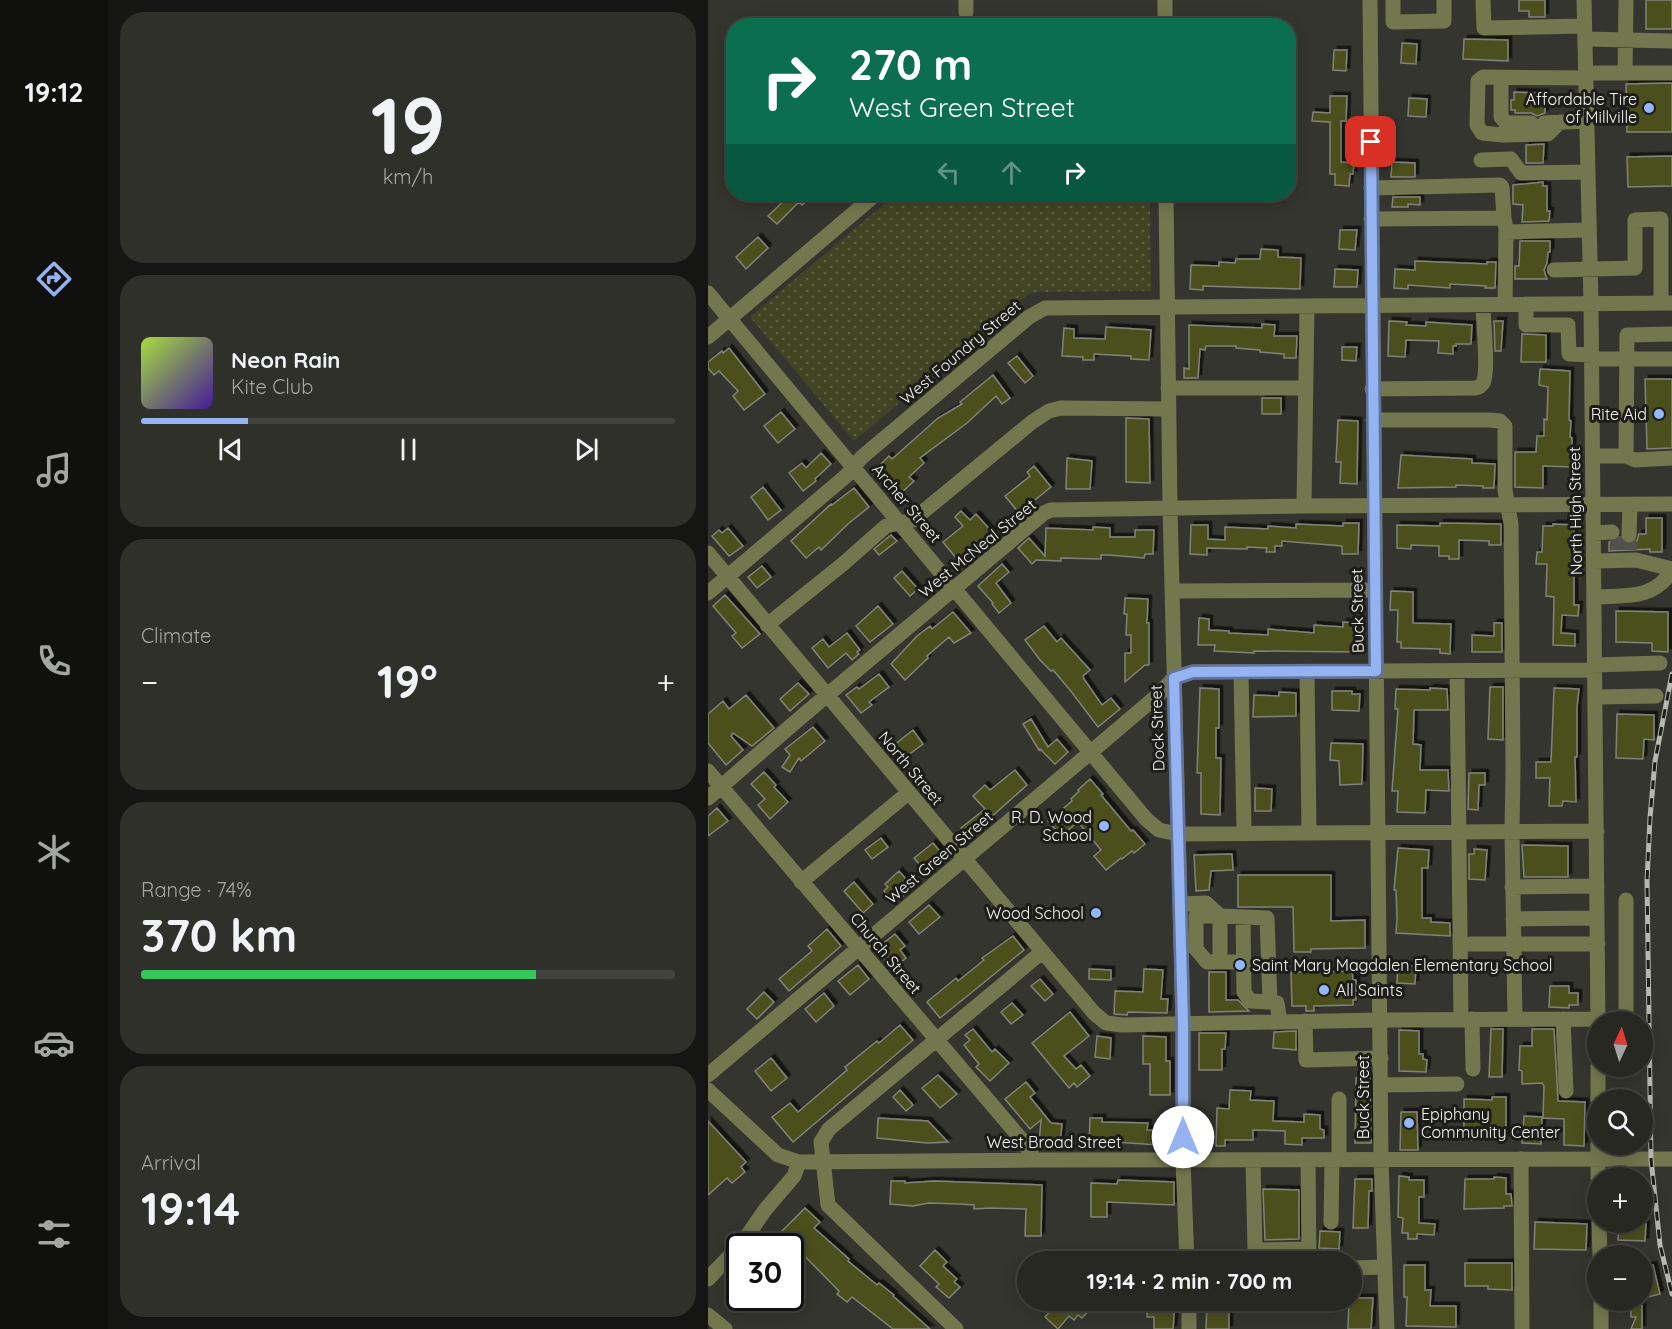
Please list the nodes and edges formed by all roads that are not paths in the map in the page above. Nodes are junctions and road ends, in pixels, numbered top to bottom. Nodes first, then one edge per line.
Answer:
1 (1165, 0) edge
2 (1444, 0) edge
3 (1483, 0) edge
4 (1584, 0) edge
5 (1626, 0) edge
6 (1370, 2) edge
7 (1393, 2) edge
8 (1165, 18) edge
9 (1584, 33) junction
10 (1626, 40) junction
11 (1672, 40) edge
12 (1624, 73) junction
13 (1672, 73) edge
14 (1586, 75) junction
15 (1501, 78) junction
16 (1587, 121) junction
17 (1560, 122) junction
18 (1481, 160) dead end
19 (1588, 172) junction
20 (1371, 188) junction
21 (868, 201) edge
22 (1167, 201) edge
23 (1371, 219) junction
24 (1505, 225) junction
25 (1589, 230) junction
26 (1635, 268) junction
27 (1660, 268) junction
28 (1590, 269) junction
29 (1554, 270) dead end
30 (708, 293) edge
31 (1667, 303) edge
32 (1483, 304) junction
33 (1505, 304) junction
34 (1526, 304) junction
35 (1591, 304) junction
36 (1372, 306) junction
37 (1307, 307) junction
38 (1167, 309) junction
39 (729, 318) junction
40 (1672, 334) edge
41 (708, 337) edge
42 (1592, 357) junction
43 (1626, 359) junction
44 (1672, 359) edge
45 (1168, 388) junction
46 (1306, 388) junction
47 (1372, 389) junction
48 (1168, 409) junction
49 (1372, 420) junction
50 (1593, 456) junction
51 (1626, 456) junction
52 (1672, 458) edge
53 (853, 467) junction
54 (1672, 504) edge
55 (1508, 505) junction
56 (1593, 505) junction
57 (1304, 506) junction
58 (1374, 506) junction
59 (1170, 508) junction
60 (900, 523) junction
61 (1594, 533) junction
62 (1620, 540) junction
63 (708, 553) edge
64 (1594, 561) junction
65 (1672, 569) edge
66 (728, 577) junction
67 (955, 589) junction
68 (1375, 590) junction
69 (1172, 591) junction
70 (708, 593) edge
71 (1594, 597) junction
72 (767, 625) junction
73 (1660, 663) dead end
74 (1595, 667) junction
75 (1512, 670) junction
76 (1376, 671) junction
77 (1456, 671) junction
78 (1241, 672) junction
79 (1307, 672) junction
80 (1174, 678) junction
81 (827, 696) junction
82 (1656, 696) dead end
83 (1595, 697) junction
84 (1091, 752) junction
85 (708, 771) edge
86 (721, 787) junction
87 (908, 793) junction
88 (708, 798) edge
89 (1458, 831) junction
90 (1512, 831) junction
91 (1597, 831) junction
92 (1309, 832) junction
93 (1377, 832) junction
94 (1244, 833) junction
95 (1178, 834) junction
96 (964, 860) junction
97 (801, 882) junction
98 (1597, 886) junction
99 (1512, 887) junction
100 (1626, 900) dead end
101 (1180, 904) junction
102 (1220, 916) junction
103 (1243, 917) junction
104 (1513, 919) junction
105 (1597, 923) junction
106 (1626, 928) junction
107 (1470, 944) dead end
108 (1598, 944) junction
109 (1514, 945) junction
110 (858, 948) junction
111 (1042, 952) junction
112 (1220, 962) junction
113 (1243, 962) junction
114 (1270, 1002) junction
115 (1598, 1011) edge
116 (1626, 1011) edge
117 (1466, 1019) junction
118 (1515, 1019) junction
119 (1563, 1019) junction
120 (1380, 1020) junction
121 (1587, 1020) edge
122 (1305, 1021) junction
123 (1280, 1022) junction
124 (1183, 1023) junction
125 (937, 1042) junction
126 (1381, 1058) junction
127 (1473, 1069) dead end
128 (708, 1075) edge
129 (1457, 1084) dead end
130 (1381, 1085) junction
131 (708, 1090) edge
132 (1566, 1091) dead end
133 (1339, 1099) dead end
134 (1587, 1153) edge
135 (1630, 1155) edge
136 (1521, 1159) junction
137 (1672, 1159) edge
138 (1035, 1160) junction
139 (1183, 1160) junction
140 (1253, 1160) junction
141 (1308, 1160) junction
142 (1335, 1160) junction
143 (1381, 1160) junction
144 (823, 1161) junction
145 (800, 1162) junction
146 (1331, 1222) dead end
147 (1187, 1251) edge
148 (1264, 1251) edge
149 (1309, 1251) edge
150 (1385, 1267) junction
151 (1362, 1268) edge
152 (708, 1279) edge
153 (1189, 1311) edge
154 (1601, 1311) edge
155 (708, 1315) edge
156 (725, 1329) edge
157 (956, 1329) edge
158 (1189, 1329) edge
159 (1387, 1329) edge
160 (1522, 1329) edge
161 (1601, 1329) edge

1 - 8 street
2 - 7 street
3 - 9 street
4 - 9 street, North High Street
5 - 10 street
6 - 7 street
6 - 20 street, Buck Street
9 - 10 street
9 - 14 street, North High Street
10 - 11 street
10 - 12 street
12 - 13 street
12 - 14 street
14 - 15 street
14 - 16 street, North High Street
15 - 17 street
15 - 17 street
16 - 17 street
16 - 19 street, North High Street
18 - 19 street
19 - 25 street, North High Street
20 - 23 street, Buck Street
20 - 24 street
21 - 39 street
22 - 38 street, Dock Street
23 - 24 street
23 - 36 street, Buck Street
24 - 25 street
24 - 33 street
25 - 28 street, North High Street
26 - 27 street
26 - 27 street
26 - 28 street
27 - 31 street
28 - 29 street
28 - 35 street, North High Street
30 - 39 street, Archer Street
31 - 35 street, West Foundry Street
32 - 33 street, West Foundry Street
32 - 36 street, West Foundry Street
32 - 47 street
33 - 34 street, West Foundry Street
34 - 35 street, West Foundry Street
34 - 42 street
35 - 42 street, North High Street
36 - 37 street, West Foundry Street
36 - 47 street, Buck Street
37 - 38 street, West Foundry Street
37 - 46 street
38 - 45 street, Dock Street
38 - 53 street, West Foundry Street
39 - 41 street
39 - 53 street, Archer Street
40 - 43 street
42 - 43 street
42 - 50 street, North High Street
43 - 44 street
43 - 51 street
45 - 46 street
45 - 48 street, Dock Street
46 - 57 street
47 - 49 street, Buck Street
48 - 59 street, Dock Street
48 - 60 street
49 - 55 street
49 - 58 street, Buck Street
50 - 51 street
50 - 56 street, North High Street
51 - 52 street
53 - 60 street, Archer Street
53 - 66 street, West Foundry Street
54 - 62 street
55 - 56 street, West McNeal Street
55 - 58 street, West McNeal Street
55 - 75 street
56 - 61 street, North High Street
56 - 62 street, West McNeal Street
57 - 58 street, West McNeal Street
57 - 59 street, West McNeal Street
58 - 68 street, Buck Street
59 - 67 street, West McNeal Street
59 - 69 street, Dock Street
60 - 67 street, Archer Street
60 - 72 street
61 - 62 street
61 - 64 street, North High Street
62 - 64 street
62 - 65 street
63 - 66 street, North Street
64 - 71 street, North High Street
65 - 71 street
66 - 70 street, West Foundry Street
66 - 72 street, North Street
67 - 81 street, West McNeal Street
67 - 84 street, Archer Street
68 - 69 street
68 - 76 street, Buck Street
69 - 80 street, Dock Street
71 - 74 street, North High Street
72 - 81 street, North Street
73 - 74 street
74 - 75 street
74 - 83 street, North High Street
75 - 77 street
75 - 90 street
76 - 77 street
76 - 79 street
76 - 93 street, Buck Street
77 - 89 street
78 - 79 street
78 - 80 street
78 - 94 street
79 - 92 street
80 - 84 street, West Green Street
80 - 95 street, Dock Street
81 - 86 street, West McNeal Street
81 - 87 street, North Street
82 - 83 street
83 - 91 street, North High Street
84 - 95 street, Archer Street
84 - 96 street, West Green Street
85 - 86 street, Church Street
86 - 88 street, West McNeal Street
86 - 97 street, Church Street
87 - 96 street, North Street
87 - 97 street
89 - 90 street
89 - 93 street
89 - 117 street
90 - 91 street
90 - 99 street
91 - 98 street, North High Street
92 - 93 street
92 - 94 street
93 - 120 street, Buck Street
94 - 95 street
95 - 101 street, Dock Street
96 - 110 street, West Green Street
96 - 111 street, North Street
97 - 110 street, Church Street
98 - 99 street
98 - 105 street, North High Street
99 - 104 street
100 - 106 street
101 - 102 street
101 - 124 street, Dock Street
102 - 103 street
102 - 112 street
102 - 112 street
103 - 113 street
103 - 114 street
104 - 105 street
104 - 109 street
105 - 106 street
105 - 108 street, North High Street
106 - 116 street
107 - 109 street
108 - 109 street
108 - 115 street, North High Street
109 - 118 street
110 - 125 street, Church Street
110 - 128 street, West Green Street
111 - 124 street, North Street
111 - 125 street
112 - 113 street
113 - 114 street
114 - 123 street
117 - 118 street, North Street
117 - 120 street, North Street
117 - 127 street
118 - 119 street, North Street
119 - 121 street, North Street
119 - 132 street
120 - 122 street, North Street
120 - 126 street, Buck Street
122 - 123 street, North Street
122 - 126 street
123 - 124 street, North Street
124 - 139 street, Dock Street
125 - 138 street, Church Street
125 - 144 street
126 - 130 street, Buck Street
129 - 130 street
130 - 143 street, Buck Street
131 - 145 street
133 - 142 street
134 - 136 street, West Broad Street
135 - 137 street, West Broad Street
136 - 143 street, West Broad Street
136 - 160 street
138 - 139 street, West Broad Street
138 - 144 street, West Broad Street
139 - 140 street, West Broad Street
139 - 147 street, Dock Street
140 - 141 street, West Broad Street
140 - 148 street
141 - 142 street, West Broad Street
141 - 149 street
142 - 143 street, West Broad Street
142 - 146 street
143 - 150 street, Buck Street
144 - 145 street, West Broad Street
144 - 157 street
145 - 152 street
150 - 151 street
150 - 159 street, Buck Street
153 - 158 street
154 - 161 street
155 - 156 street

